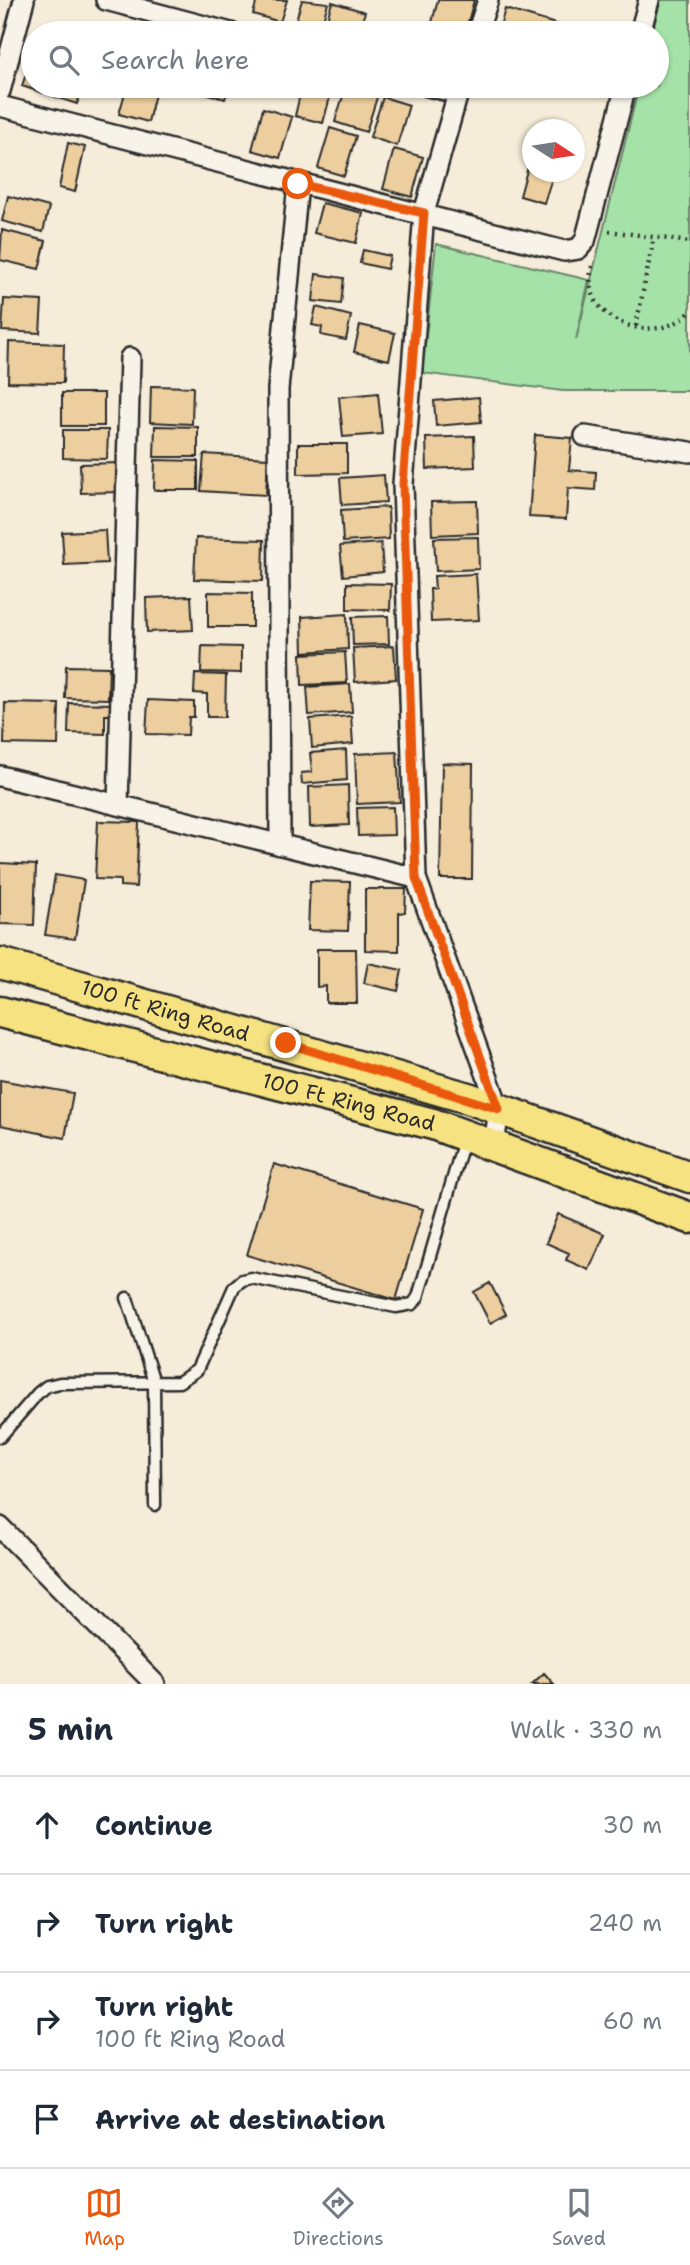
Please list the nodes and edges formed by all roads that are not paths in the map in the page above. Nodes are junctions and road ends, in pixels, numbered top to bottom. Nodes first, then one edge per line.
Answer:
1 (24, 0) edge
2 (106, 0) edge
3 (488, 0) edge
4 (649, 0) edge
5 (186, 21) edge
6 (481, 21) edge
7 (643, 21) edge
8 (0, 91) edge
9 (457, 98) edge
10 (623, 98) edge
11 (0, 106) edge
12 (298, 184) junction
13 (424, 213) junction
14 (130, 358) dead end
15 (585, 436) dead end
16 (690, 452) edge
17 (0, 776) edge
18 (118, 805) junction
19 (280, 845) junction
20 (416, 878) junction
21 (0, 963) edge
22 (0, 1012) edge
23 (499, 1109) junction
24 (465, 1135) junction
25 (494, 1145) junction
26 (690, 1177) edge
27 (690, 1219) edge
28 (127, 1298) dead end
29 (154, 1382) junction
30 (0, 1437) edge
31 (155, 1505) dead end
32 (0, 1527) edge
33 (155, 1684) edge

1 - 8 street
2 - 5 street
3 - 6 street
4 - 7 street
9 - 13 street
10 - 13 street
11 - 12 street
12 - 13 street
12 - 19 street
13 - 20 street
14 - 18 street
15 - 16 street
17 - 18 street
18 - 19 street
19 - 20 street
20 - 23 street
21 - 23 main road, 100 ft Ring Road
22 - 24 main road, 100 Ft Ring Road
23 - 25 street
23 - 26 main road, 100 ft Ring Road
24 - 25 main road, 100 Ft Ring Road
24 - 29 lane
25 - 27 main road, 100 Ft Ring Road
28 - 29 lane
29 - 30 lane
29 - 31 lane
32 - 33 street

